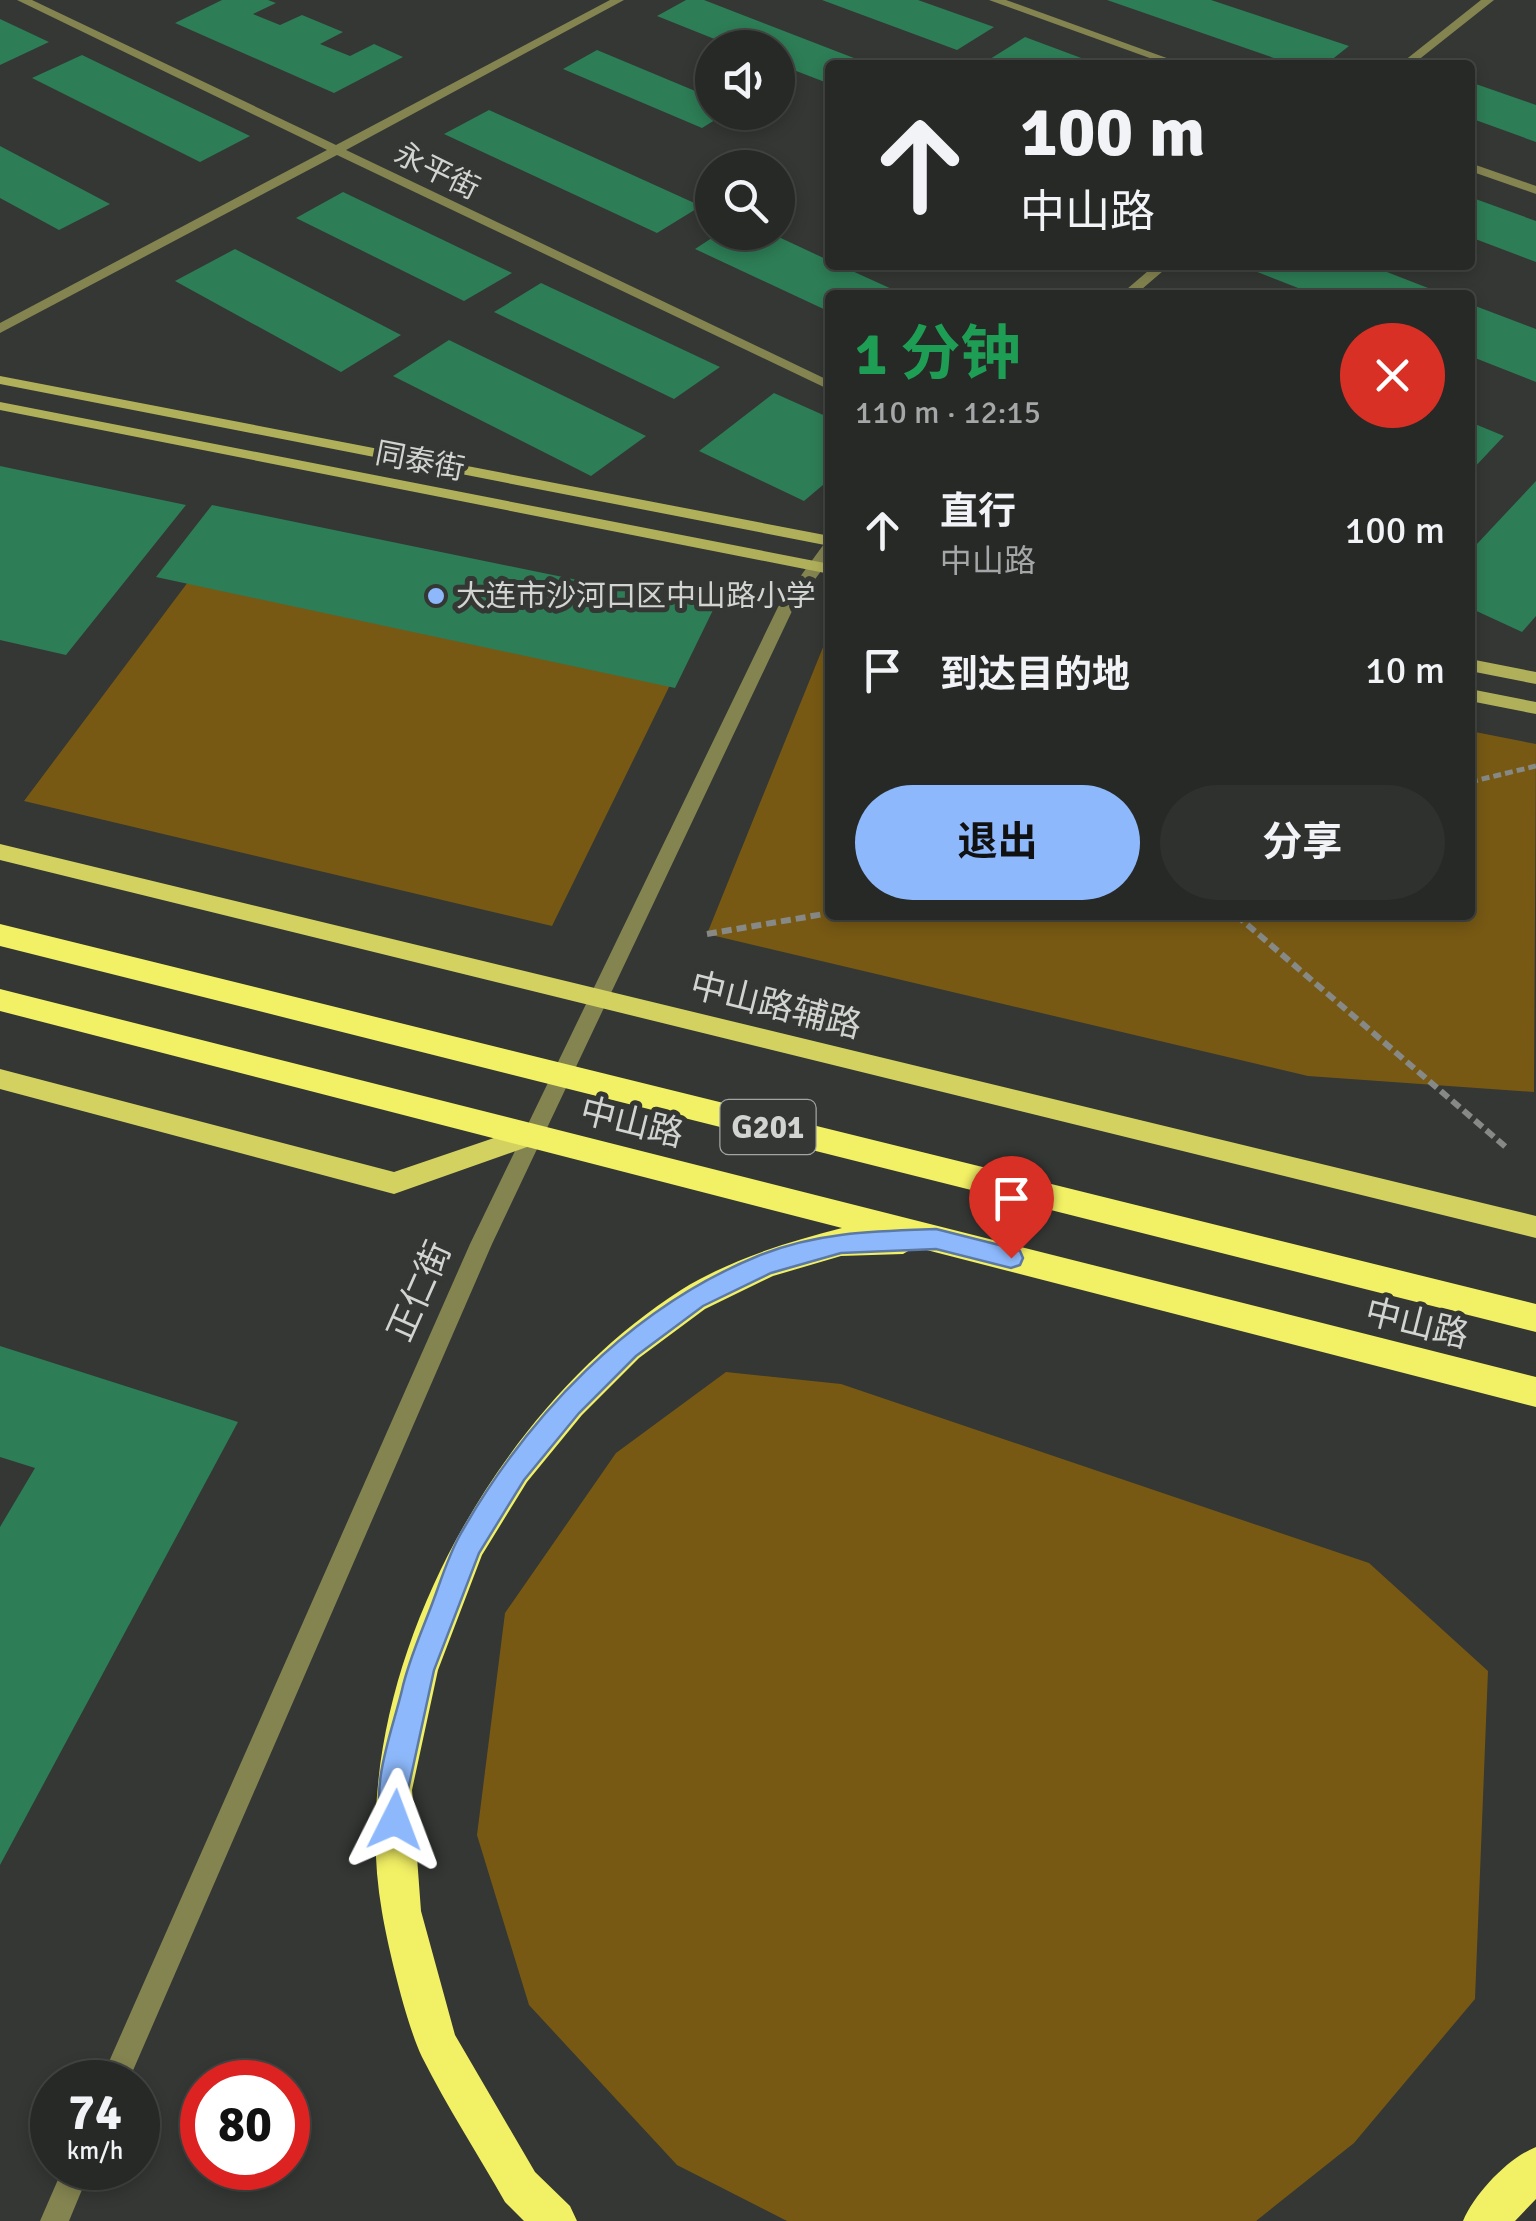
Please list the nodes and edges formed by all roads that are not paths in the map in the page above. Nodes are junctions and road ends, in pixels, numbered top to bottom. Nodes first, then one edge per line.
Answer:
1 (23, 0) edge
2 (618, 0) edge
3 (995, 0) edge
4 (1488, 0) edge
5 (1166, 60) edge
6 (1411, 60) edge
7 (338, 151) junction
8 (1475, 169) edge
9 (1536, 190) edge
10 (1157, 270) edge
11 (1133, 290) edge
12 (0, 329) edge
13 (0, 380) edge
14 (825, 384) edge
15 (0, 406) edge
16 (825, 543) edge
17 (823, 568) edge
18 (1475, 666) edge
19 (1536, 678) edge
20 (1475, 695) edge
21 (1536, 708) edge
22 (0, 852) edge
23 (0, 935) edge
24 (598, 998) junction
25 (0, 1000) edge
26 (562, 1075) junction
27 (0, 1078) edge
28 (532, 1136) junction
29 (1536, 1227) edge
30 (936, 1239) junction
31 (1536, 1318) edge
32 (1536, 1392) edge
33 (124, 2060) edge
34 (1536, 2168) edge
35 (67, 2190) edge
36 (54, 2221) edge
37 (555, 2221) edge
38 (1485, 2221) edge

1 - 7 street, 永平街
2 - 7 street
3 - 5 street
4 - 6 street
7 - 12 street
7 - 14 street, 永平街
8 - 9 street
10 - 11 street
13 - 16 street, 同泰街
15 - 17 street, 同泰街
17 - 24 street, 正仁街
18 - 19 street
20 - 21 street
22 - 24 main road, 中山路辅路
23 - 26 highway, 中山路 / G201
24 - 26 street, 正仁街
24 - 29 main road, 中山路辅路
25 - 28 highway, 中山路 / G201
26 - 28 street, 正仁街
26 - 31 highway, 中山路 / G201
27 - 28 main road
28 - 30 highway, 中山路 / G201
28 - 33 street, 正仁街
30 - 32 highway, 中山路 / G201
30 - 37 highway
34 - 38 highway
35 - 36 street

